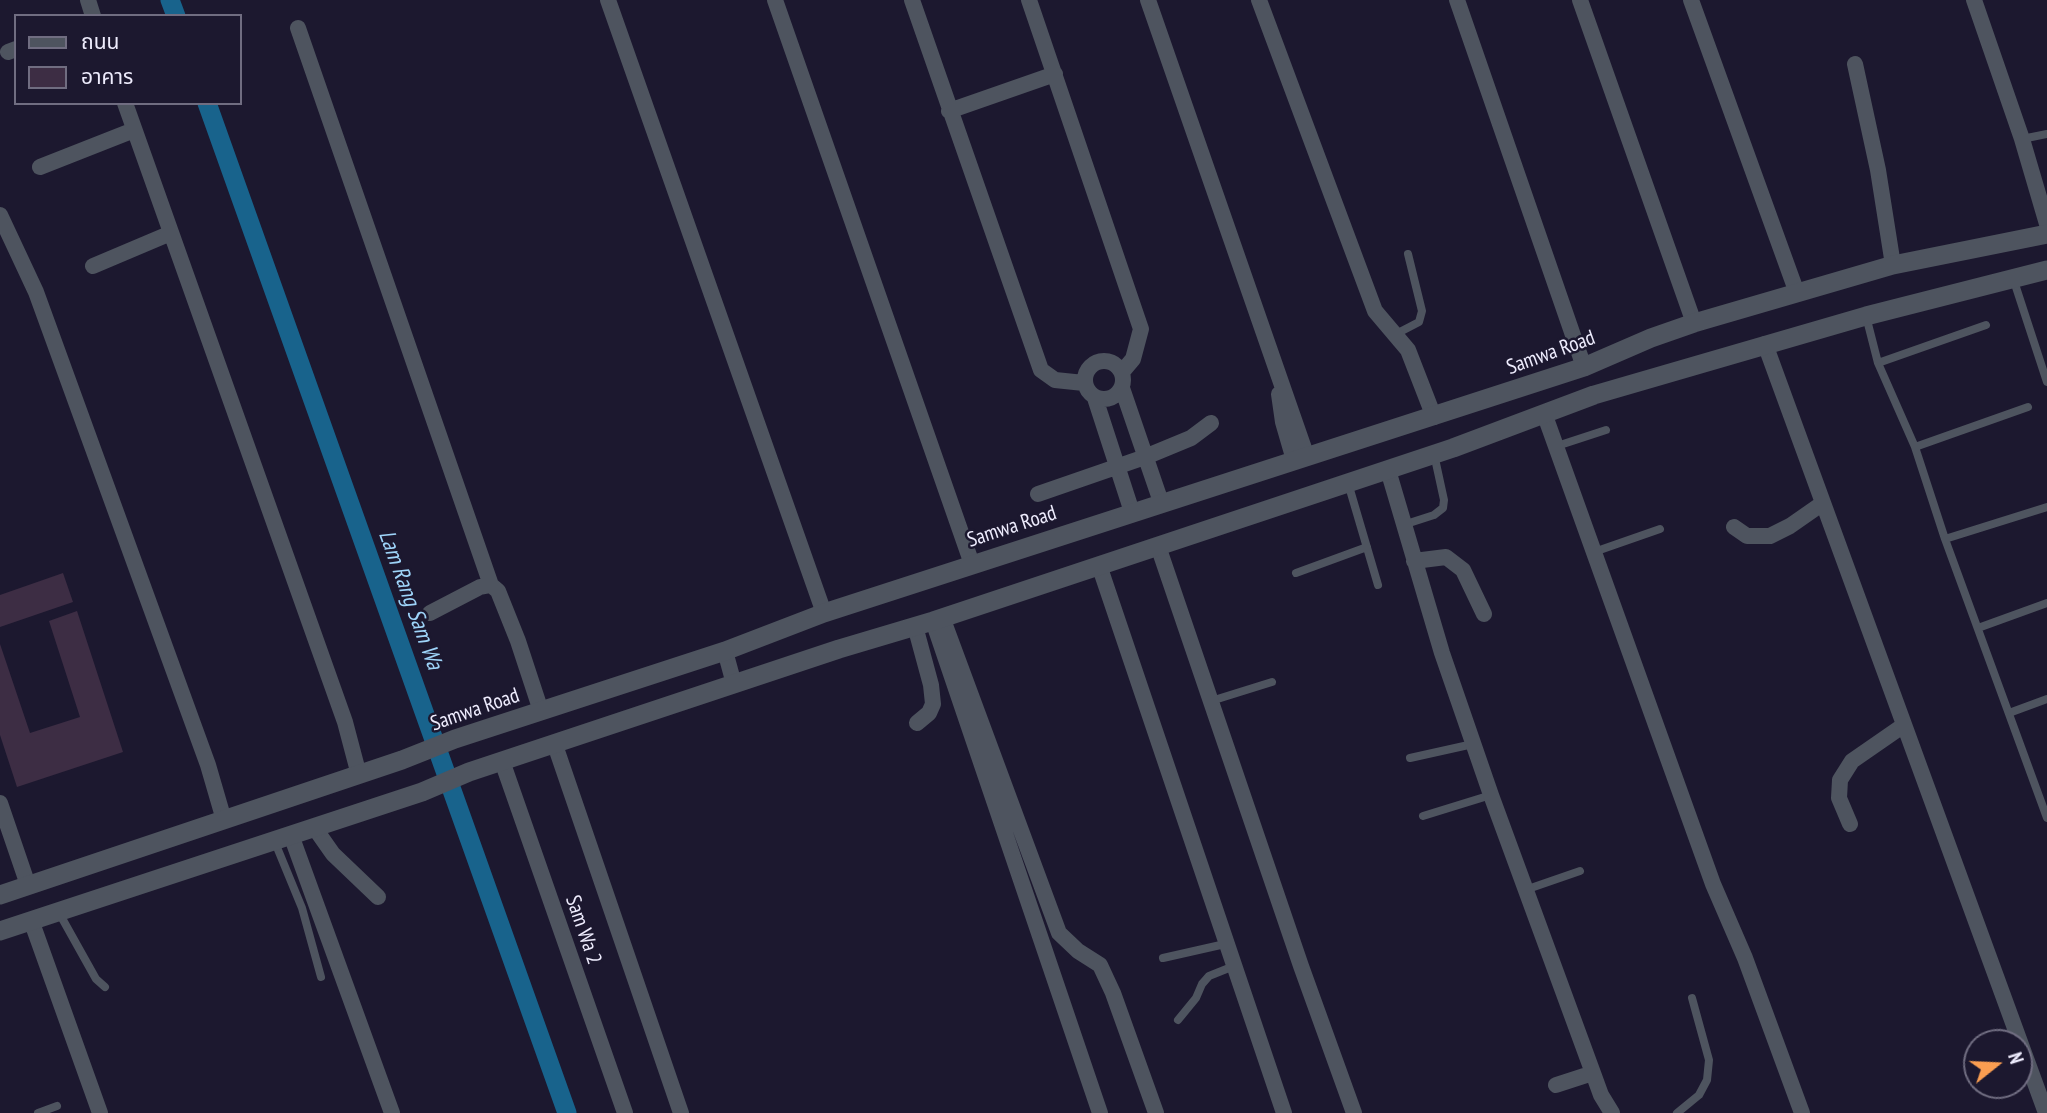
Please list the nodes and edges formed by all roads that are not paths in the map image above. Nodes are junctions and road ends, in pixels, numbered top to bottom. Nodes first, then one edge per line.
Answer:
1 (608, 0) edge
2 (775, 0) edge
3 (912, 0) edge
4 (1029, 0) edge
5 (1148, 0) edge
6 (1259, 0) edge
7 (1457, 0) edge
8 (1580, 0) edge
9 (1691, 0) edge
10 (1974, 0) edge
11 (298, 28) dead end
12 (1855, 64) dead end
13 (1055, 74) junction
14 (126, 105) edge
15 (949, 111) junction
16 (134, 130) junction
17 (2047, 134) edge
18 (2022, 139) junction
19 (40, 167) dead end
20 (0, 215) edge
21 (2047, 225) edge
22 (171, 233) junction
23 (2047, 234) edge
24 (1408, 254) dead end
25 (1893, 265) junction
26 (93, 266) dead end
27 (2047, 270) edge
28 (2013, 278) junction
29 (1797, 293) junction
30 (1866, 316) junction
31 (1694, 323) junction
32 (1986, 325) dead end
33 (1394, 335) junction
34 (1765, 344) junction
35 (1878, 363) junction
36 (1584, 367) junction
37 (1122, 380) junction
38 (2047, 382) edge
39 (1084, 383) junction
40 (1095, 398) junction
41 (2028, 407) dead end
42 (1544, 412) junction
43 (1434, 417) junction
44 (1211, 423) dead end
45 (1606, 430) dead end
46 (1556, 446) junction
47 (1915, 447) junction
48 (1434, 454) junction
49 (1146, 457) junction
50 (1300, 459) junction
51 (1118, 467) junction
52 (1388, 470) junction
53 (1348, 483) junction
54 (1038, 494) dead end
55 (1161, 502) junction
56 (1823, 503) junction
57 (2047, 507) edge
58 (1132, 512) junction
59 (1404, 524) junction
60 (1734, 527) dead end
61 (1660, 529) dead end
62 (1945, 539) junction
63 (1158, 546) junction
64 (1367, 547) junction
65 (1594, 552) junction
66 (1414, 561) junction
67 (972, 564) junction
68 (1099, 565) junction
69 (1296, 573) dead end
70 (492, 585) junction
71 (1378, 585) dead end
72 (2047, 603) edge
73 (430, 613) dead end
74 (824, 613) junction
75 (1484, 614) dead end
76 (930, 621) junction
77 (1978, 628) junction
78 (725, 651) junction
79 (1272, 682) dead end
80 (734, 684) junction
81 (2047, 699) edge
82 (1211, 701) junction
83 (541, 711) junction
84 (2009, 713) junction
85 (916, 723) dead end
86 (1904, 725) junction
87 (1473, 744) junction
88 (555, 745) junction
89 (1410, 758) dead end
90 (502, 761) junction
91 (359, 775) junction
92 (1491, 795) junction
93 (2044, 801) edge
94 (0, 803) edge
95 (1423, 816) dead end
96 (2047, 818) edge
97 (224, 820) junction
98 (1850, 824) dead end
99 (314, 827) junction
100 (283, 837) junction
101 (1580, 872) dead end
102 (29, 885) junction
103 (1525, 890) junction
104 (0, 895) edge
105 (378, 897) dead end
106 (58, 911) junction
107 (31, 920) junction
108 (0, 931) edge
109 (1225, 944) junction
110 (1163, 958) dead end
111 (1234, 966) junction
112 (321, 977) dead end
113 (105, 987) dead end
114 (1692, 998) dead end
115 (1178, 1020) dead end
116 (1593, 1073) junction
117 (1556, 1085) dead end
118 (57, 1106) dead end
119 (38, 1113) edge
120 (100, 1113) edge
121 (392, 1113) edge
122 (625, 1113) edge
123 (681, 1113) edge
124 (1100, 1113) edge
125 (1156, 1113) edge
126 (1284, 1113) edge
127 (1354, 1113) edge
128 (1612, 1113) edge
129 (1677, 1113) edge
130 (1802, 1113) edge
131 (2046, 1113) edge

1 - 74 street
2 - 67 street
3 - 15 street
4 - 13 street
5 - 50 street
6 - 33 street
7 - 36 street
8 - 31 street
9 - 29 street
10 - 18 street
11 - 70 street
12 - 25 street
13 - 15 street
13 - 37 street
14 - 16 street
15 - 39 street
16 - 19 street
16 - 22 street
17 - 18 lane
18 - 21 street
20 - 97 street
22 - 26 street
22 - 91 street
23 - 25 street, Samwa Road
24 - 33 lane
25 - 29 street, Samwa Road
27 - 28 street
28 - 30 street
28 - 38 lane
29 - 31 street, Samwa Road
30 - 34 street
30 - 35 lane
31 - 36 street, Samwa Road
32 - 35 lane
33 - 43 street
34 - 42 street
34 - 56 street
35 - 47 lane
36 - 43 street, Samwa Road
37 - 39 street
37 - 40 street
37 - 49 street
39 - 40 street
40 - 51 street
41 - 47 lane
42 - 46 street
42 - 48 street
43 - 50 street, Samwa Road
44 - 49 street
45 - 46 lane
46 - 65 street
47 - 62 lane
48 - 52 street
48 - 59 lane
49 - 51 street
49 - 55 street
50 - 55 street, Samwa Road
51 - 54 street
51 - 58 street
52 - 53 street
52 - 59 street
53 - 63 street
53 - 64 lane
55 - 58 street, Samwa Road
56 - 60 street
56 - 86 street
57 - 62 lane
58 - 67 street, Samwa Road
59 - 66 street
61 - 65 lane
62 - 77 lane
63 - 68 street
63 - 82 street
64 - 69 lane
64 - 71 lane
65 - 130 street
66 - 75 street
66 - 87 street
67 - 74 street, Samwa Road
68 - 76 street
68 - 109 street
70 - 73 street
70 - 83 street
72 - 77 lane
74 - 78 street, Samwa Road
76 - 80 street
76 - 85 street
76 - 124 street
76 - 125 street
77 - 84 lane
78 - 80 street
78 - 83 street, Samwa Road
79 - 82 lane
80 - 88 street
81 - 84 lane
82 - 127 street
83 - 91 street, Samwa Road
84 - 93 lane
86 - 98 street
86 - 131 street
87 - 89 lane
87 - 92 street
88 - 90 street
88 - 123 street
90 - 99 street
90 - 122 street, Sam Wa 2
91 - 97 street, Samwa Road
92 - 95 lane
92 - 103 street
93 - 96 lane
94 - 102 street
97 - 102 street, Samwa Road
99 - 100 street
99 - 105 street
100 - 106 street
100 - 112 lane
100 - 121 street
101 - 103 lane
102 - 104 street, Samwa Road
103 - 116 street
106 - 107 street
106 - 113 lane
107 - 108 street
107 - 120 street
109 - 110 lane
109 - 111 street
111 - 115 lane
111 - 126 street
114 - 129 lane
116 - 117 street
116 - 128 street
118 - 119 lane

